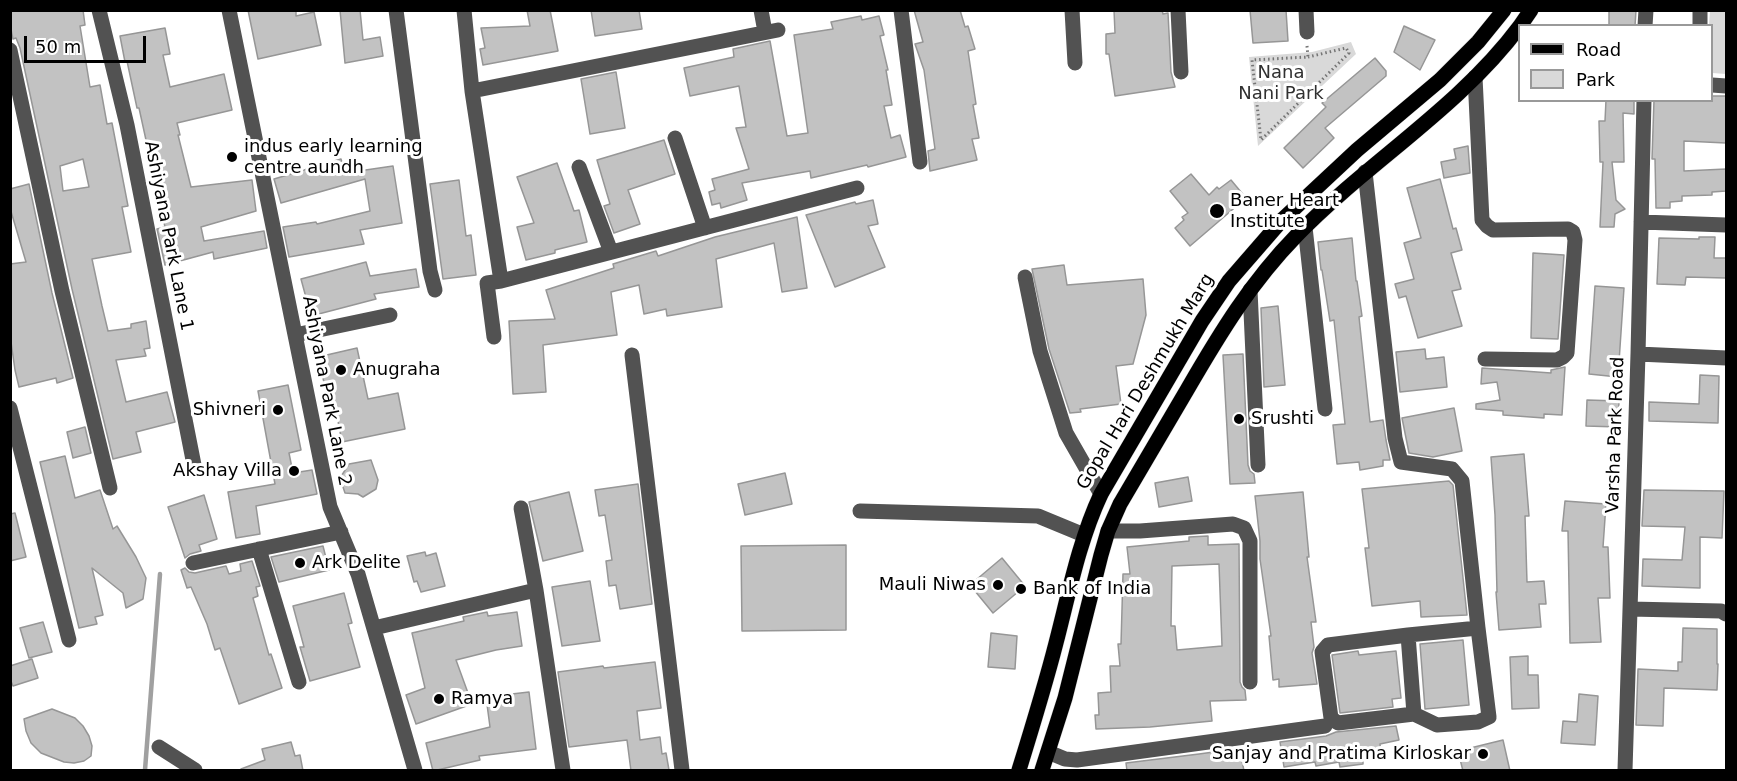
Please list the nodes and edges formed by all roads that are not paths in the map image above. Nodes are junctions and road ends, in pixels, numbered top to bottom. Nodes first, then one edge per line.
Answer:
1 (99, 10) edge
2 (229, 10) edge
3 (396, 10) edge
4 (464, 10) edge
5 (762, 10) edge
6 (901, 10) edge
7 (1072, 10) edge
8 (1178, 10) edge
9 (1306, 10) edge
10 (1504, 10) edge
11 (1531, 10) edge
12 (1521, 24) edge
13 (1518, 28) edge
14 (1307, 32) road end
15 (10, 50) edge
16 (1075, 63) dead end
17 (1181, 72) dead end
18 (1475, 77) junction
19 (472, 91) junction
20 (1644, 102) edge
21 (675, 138) dead end
22 (920, 162) dead end
23 (579, 167) dead end
24 (1365, 172) junction
25 (857, 188) dead end
26 (1641, 222) junction
27 (1726, 225) edge
28 (1305, 227) junction
29 (705, 228) junction
30 (611, 252) junction
31 (1025, 277) dead end
32 (501, 281) junction
33 (435, 290) dead end
34 (1250, 290) junction
35 (390, 315) dead end
36 (295, 335) junction
37 (494, 337) dead end
38 (1638, 354) junction
39 (632, 356) dead end
40 (1726, 358) edge
41 (1485, 359) dead end
42 (10, 408) edge
43 (1325, 409) dead end
44 (1258, 465) dead end
45 (195, 470) dead end
46 (110, 488) dead end
47 (1101, 494) junction
48 (521, 508) dead end
49 (1093, 510) junction
50 (860, 511) dead end
51 (1115, 514) junction
52 (1108, 531) junction
53 (340, 532) junction
54 (1084, 535) junction
55 (259, 549) junction
56 (193, 563) dead end
57 (536, 590) junction
58 (1630, 609) junction
59 (1726, 614) edge
60 (374, 628) junction
61 (1478, 628) junction
62 (1408, 635) junction
63 (69, 640) dead end
64 (298, 682) dead end
65 (1250, 682) dead end
66 (1414, 714) junction
67 (1324, 726) dead end
68 (159, 747) dead end
69 (1048, 752) junction
70 (195, 771) edge
71 (415, 771) edge
72 (563, 771) edge
73 (682, 771) edge
74 (1019, 771) edge
75 (1042, 771) edge
76 (1624, 771) edge

1 - 45 street, Ashiyana Park Lane 1
2 - 36 street, Ashiyana Park Lane 2
3 - 33 street
4 - 19 street
5 - 19 street
6 - 22 street
7 - 16 street
8 - 17 street
9 - 14 street
10 - 47 main road, Gopal Hari Deshmukh Marg
11 - 12 main road
13 - 18 main road
15 - 46 street
18 - 24 main road
18 - 41 street
19 - 32 street
20 - 26 street, Varsha Park Road
21 - 29 street
23 - 30 street
24 - 28 main road
24 - 61 street
25 - 29 street
26 - 27 street
26 - 38 street, Varsha Park Road
28 - 34 main road
28 - 43 street
29 - 30 street
30 - 32 street
31 - 47 street
32 - 37 street
34 - 44 street
34 - 51 main road
35 - 36 street
36 - 53 street, Ashiyana Park Lane 2
38 - 40 street
38 - 58 street, Varsha Park Road
39 - 73 street
42 - 63 street
47 - 49 main road, Gopal Hari Deshmukh Marg
48 - 57 street
49 - 51 main road
49 - 54 main road, Gopal Hari Deshmukh Marg
50 - 54 street
51 - 52 main road
52 - 65 street
52 - 69 main road
53 - 55 street
53 - 60 street, Ashiyana Park Lane 2
54 - 74 main road, Gopal Hari Deshmukh Marg
55 - 56 street
55 - 64 street
57 - 60 street
57 - 72 street
58 - 59 street
58 - 76 street, Varsha Park Road
60 - 71 street, Ashiyana Park Lane 2
61 - 62 street
61 - 66 street
62 - 66 street
62 - 66 street
67 - 69 street
68 - 70 street
69 - 75 main road

